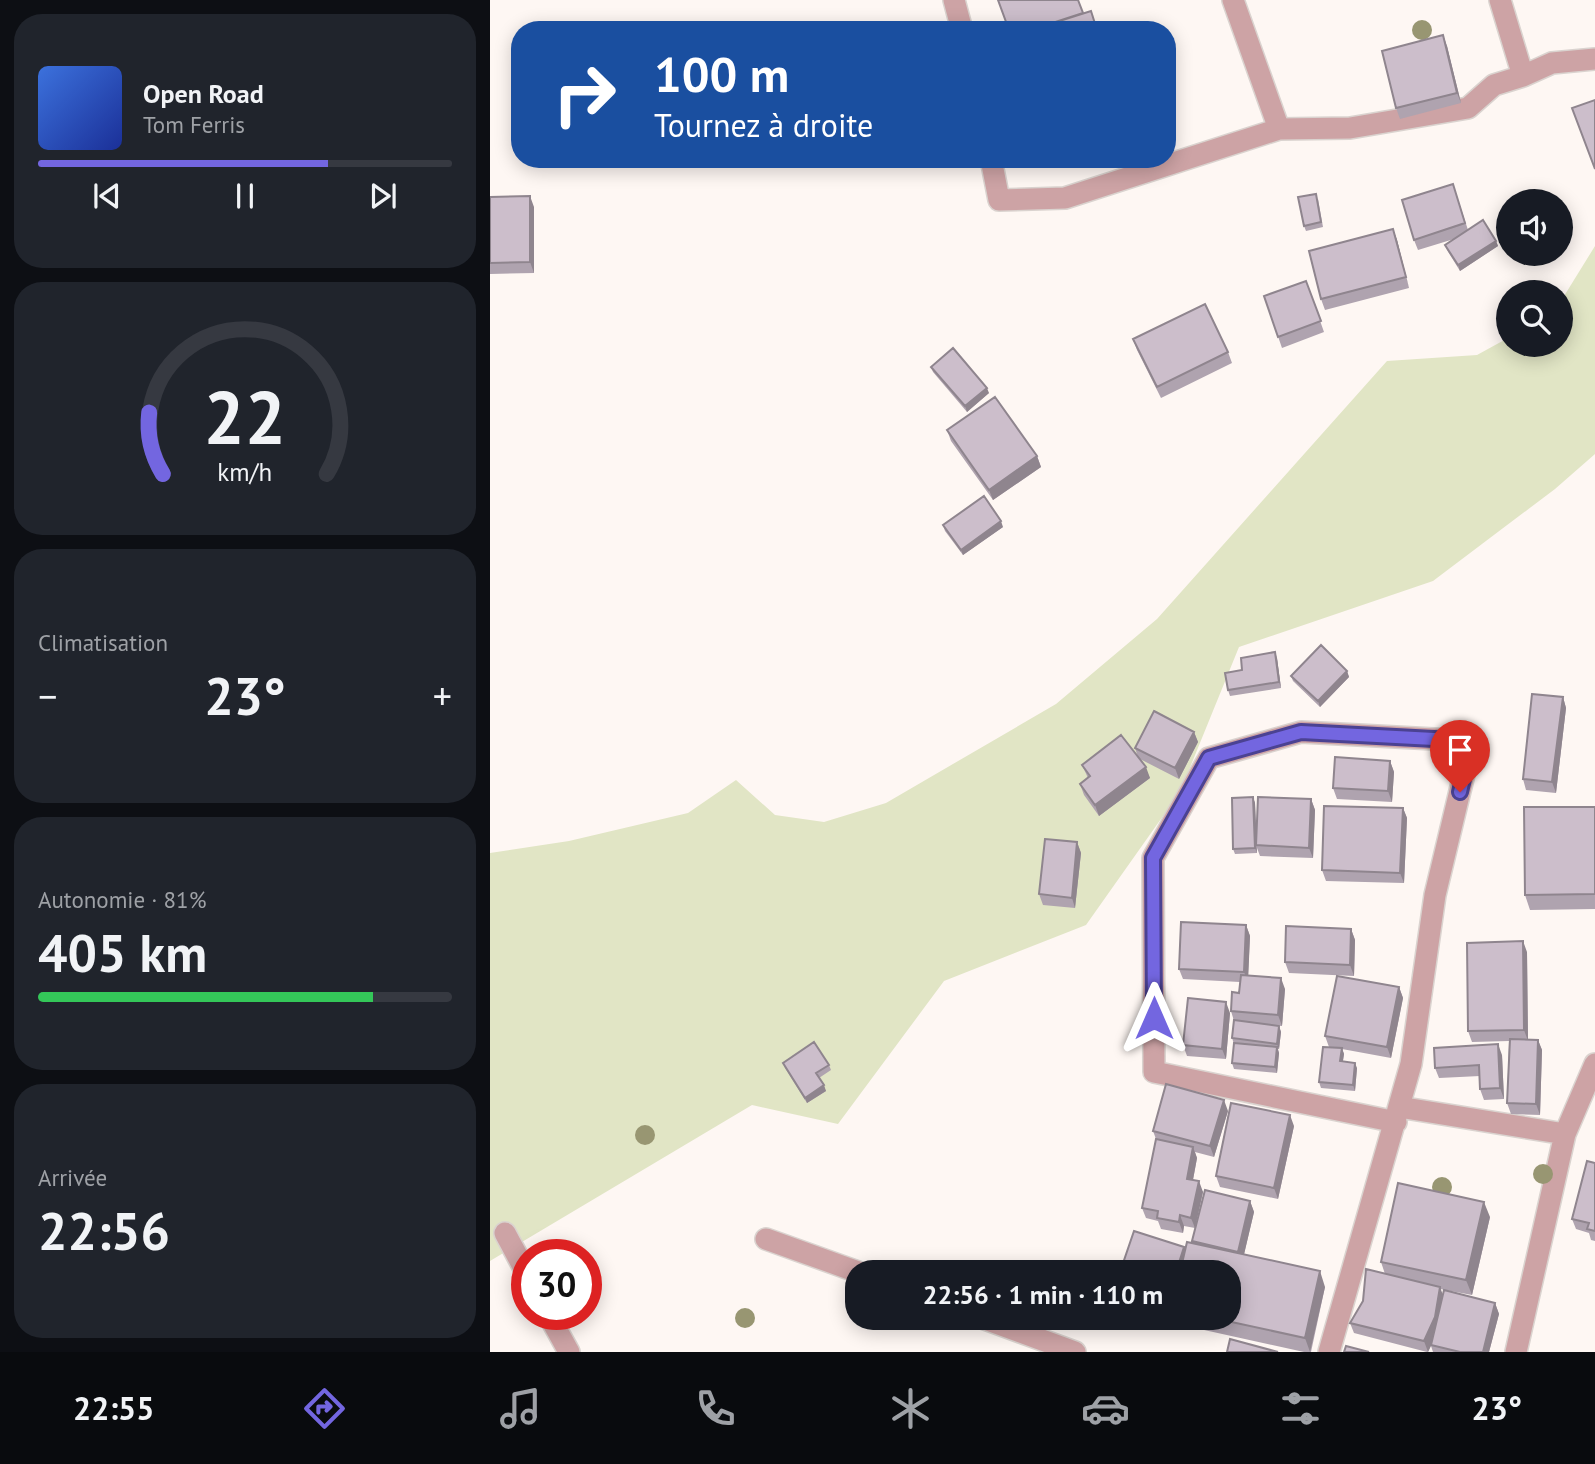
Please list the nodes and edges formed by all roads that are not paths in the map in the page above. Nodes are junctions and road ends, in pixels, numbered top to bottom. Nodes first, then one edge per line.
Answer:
1 (954, 0) edge
2 (1233, 0) edge
3 (1500, 0) edge
4 (960, 21) edge
5 (1595, 60) edge
6 (1523, 76) junction
7 (1279, 129) junction
8 (1176, 162) edge
9 (993, 168) edge
10 (1158, 168) edge
11 (1595, 1064) edge
12 (1397, 1115) junction
13 (1565, 1134) junction
14 (505, 1233) dead end
15 (766, 1239) dead end
16 (511, 1244) edge
17 (845, 1267) edge
18 (557, 1330) edge
19 (1015, 1330) edge
20 (569, 1352) edge
21 (1075, 1352) edge
22 (1329, 1352) edge
23 (1516, 1352) edge

1 - 4 street
2 - 7 street
3 - 6 street
5 - 6 street
6 - 7 street
7 - 8 street
9 - 10 street
11 - 13 street
12 - 12 street
12 - 13 street
12 - 22 street
13 - 23 street
14 - 16 street
15 - 17 street
18 - 20 street
19 - 21 street

